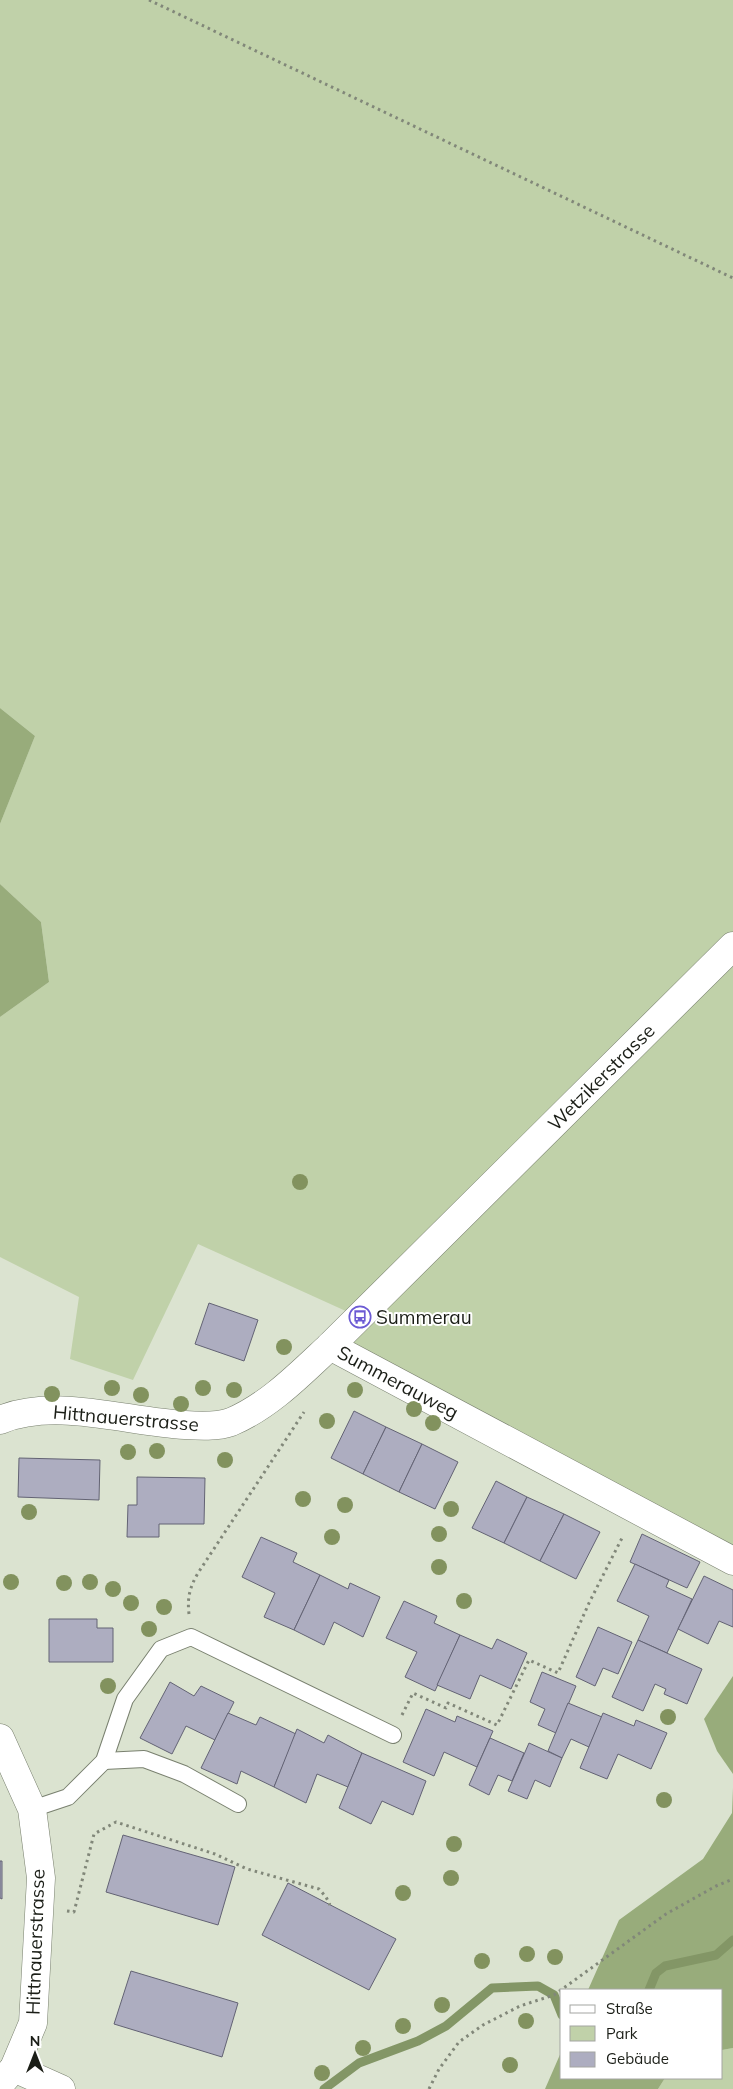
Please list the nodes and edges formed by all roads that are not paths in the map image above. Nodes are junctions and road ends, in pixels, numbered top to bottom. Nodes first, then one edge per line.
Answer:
1 (733, 946) edge
2 (470, 1208) joint
3 (330, 1346) junction
4 (0, 1420) edge
5 (733, 1561) edge
6 (393, 1735) dead end
7 (0, 1738) edge
8 (104, 1761) junction
9 (238, 1804) dead end
10 (32, 1809) junction
11 (7, 2076) edge
12 (61, 2089) edge

1 - 2 street, Wetzikerstrasse
2 - 3 street, Hittnauerstrasse
3 - 4 street, Hittnauerstrasse
3 - 5 street, Summerauweg
6 - 8 lane
7 - 10 street, Hittnauerstrasse
8 - 9 lane
8 - 10 lane
10 - 11 street, Hittnauerstrasse
11 - 12 street

